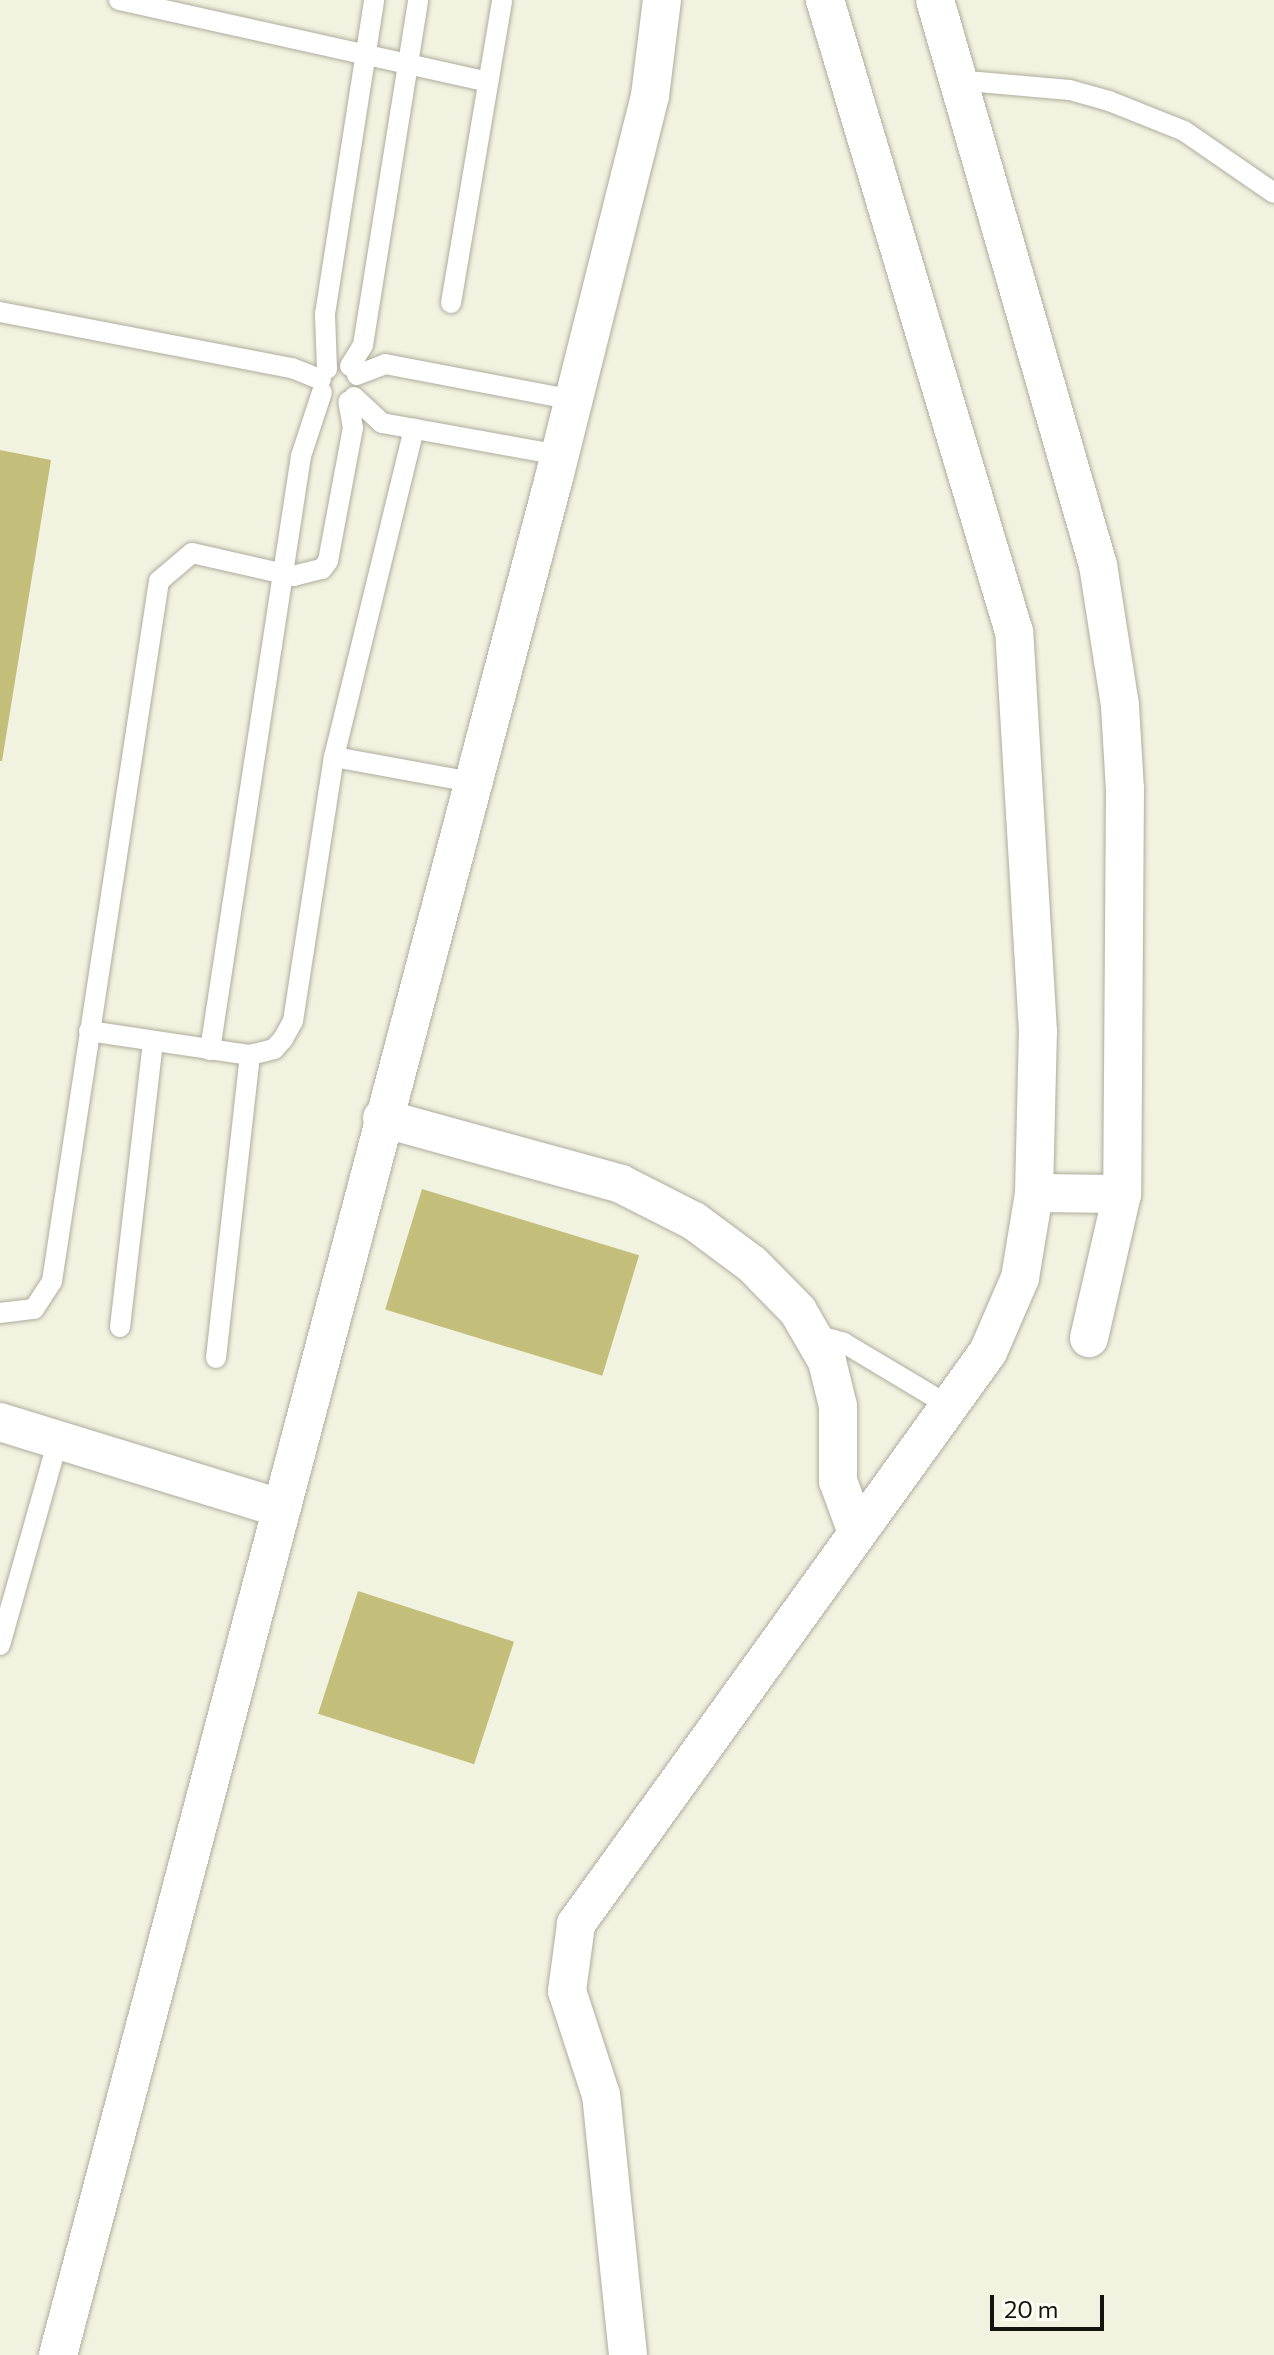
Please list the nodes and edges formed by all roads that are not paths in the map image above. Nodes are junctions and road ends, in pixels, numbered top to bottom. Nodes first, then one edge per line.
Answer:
1 (119, 0) edge
2 (374, 0) edge
3 (418, 0) edge
4 (502, 0) edge
5 (662, 0) edge
6 (825, 0) edge
7 (935, 0) edge
8 (366, 52) junction
9 (407, 64) junction
10 (956, 80) junction
11 (488, 82) junction
12 (1274, 193) edge
13 (451, 303) dead end
14 (0, 312) edge
15 (353, 370) junction
16 (323, 380) junction
17 (351, 399) junction
18 (573, 400) junction
19 (414, 429) junction
20 (560, 455) junction
21 (283, 573) junction
22 (334, 757) junction
23 (472, 782) junction
24 (89, 1031) junction
25 (153, 1041) junction
26 (210, 1050) junction
27 (250, 1055) junction
28 (382, 1118) junction
29 (1034, 1193) junction
30 (1122, 1194) junction
31 (0, 1313) edge
32 (120, 1327) dead end
33 (815, 1335) junction
34 (1089, 1338) dead end
35 (216, 1358) dead end
36 (951, 1407) junction
37 (0, 1422) edge
38 (58, 1440) junction
39 (279, 1508) junction
40 (856, 1530) junction
41 (0, 1645) edge
42 (58, 2355) edge
43 (628, 2355) edge

1 - 8 lane
2 - 8 lane
3 - 9 lane
4 - 11 lane
5 - 18 street
6 - 29 street
7 - 10 street
8 - 9 lane
8 - 16 lane
9 - 11 lane
9 - 15 lane
10 - 12 lane
10 - 30 street
11 - 13 lane
14 - 16 lane
15 - 16 lane
15 - 17 lane
15 - 18 lane
16 - 17 lane
16 - 21 lane
17 - 19 lane
17 - 21 lane
18 - 20 street
19 - 20 lane
19 - 22 lane
20 - 23 street
21 - 24 lane
21 - 26 lane
22 - 23 lane
22 - 27 lane
23 - 28 street
24 - 25 lane
24 - 31 lane
25 - 26 lane
25 - 32 lane
26 - 27 lane
27 - 35 lane
28 - 33 street
28 - 39 street
29 - 30 street
29 - 36 street
30 - 34 street
33 - 36 lane
33 - 40 street
36 - 40 street
37 - 38 street
38 - 39 street
38 - 41 lane
39 - 42 street
40 - 43 street

